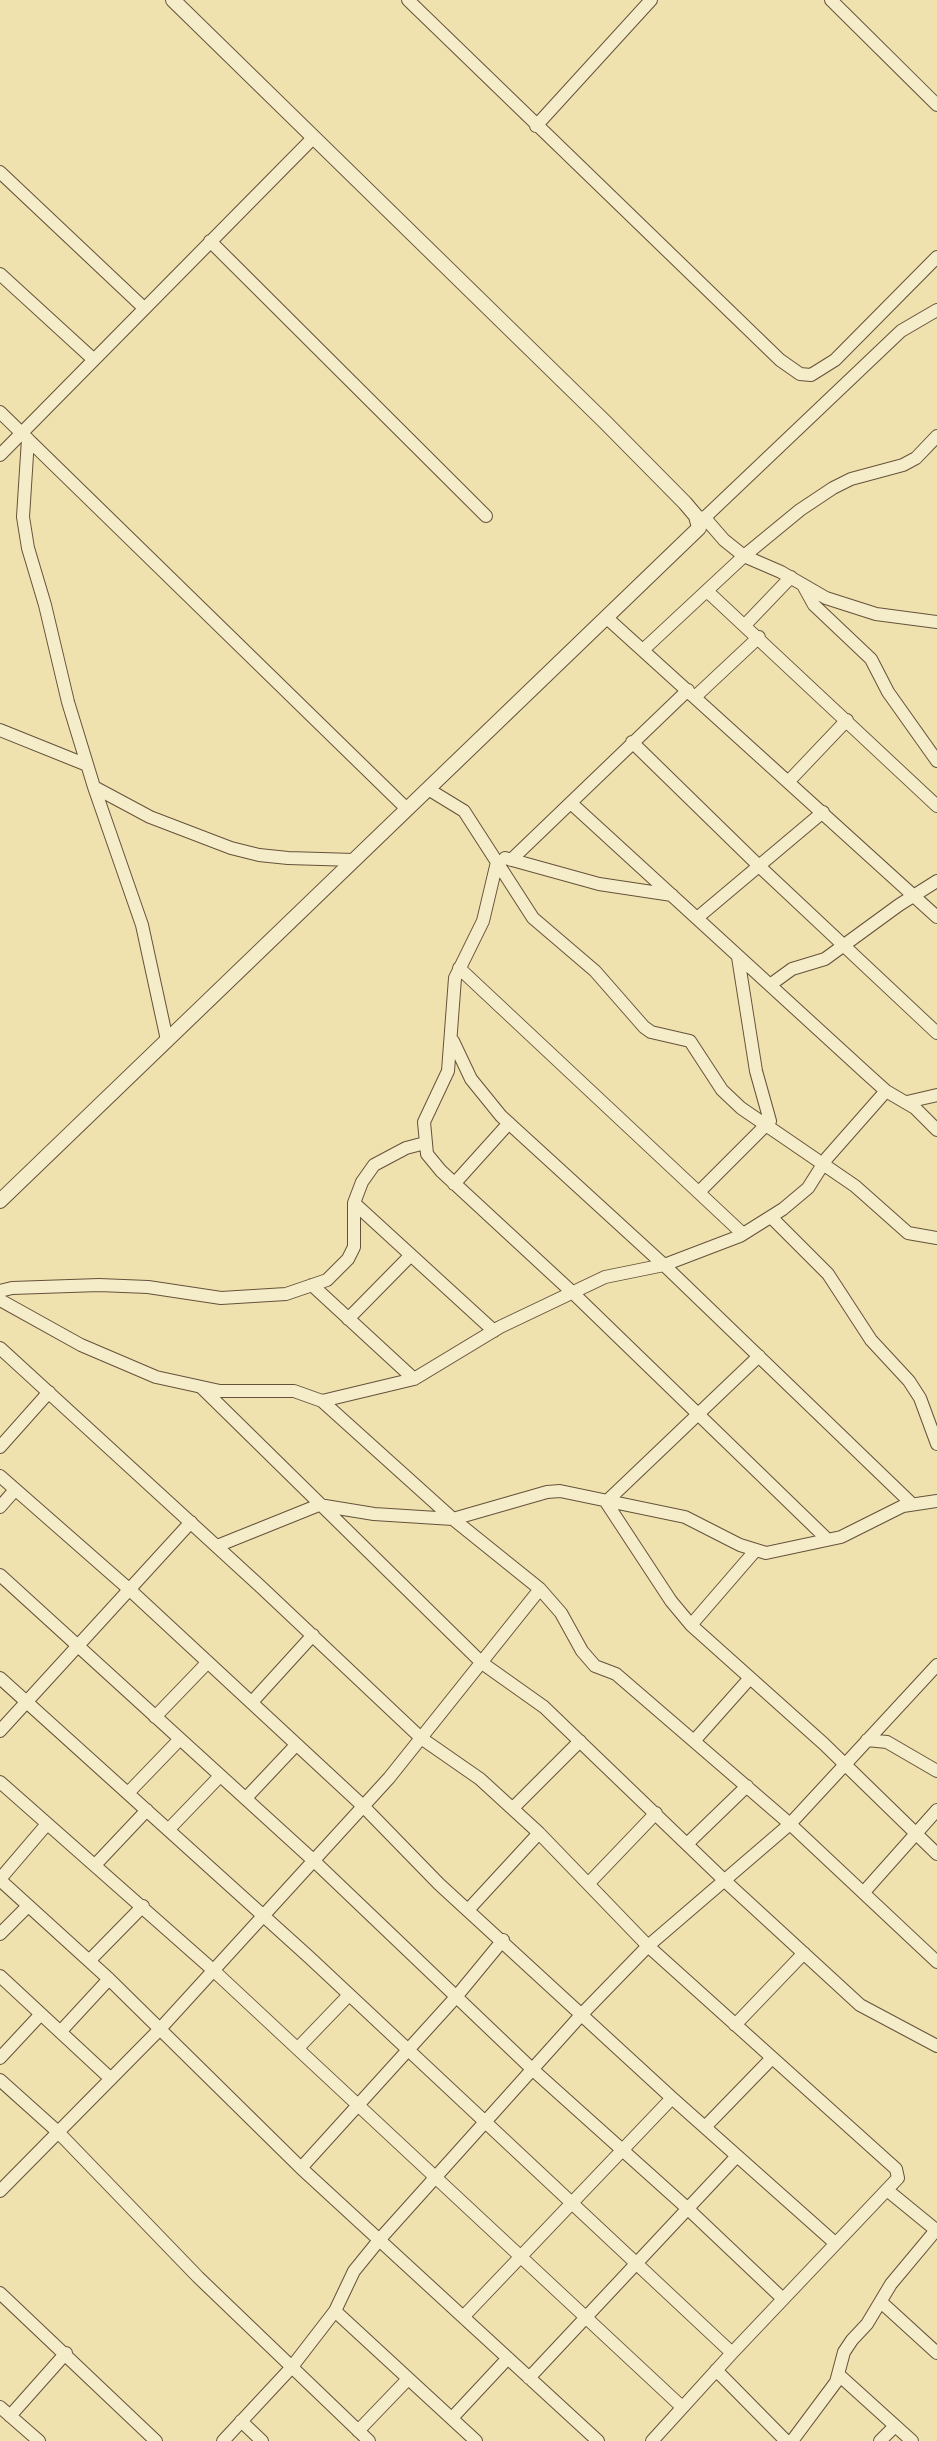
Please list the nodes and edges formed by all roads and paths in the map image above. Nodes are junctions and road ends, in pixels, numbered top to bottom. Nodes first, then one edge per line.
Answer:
1 (173, 0) edge
2 (408, 0) edge
3 (651, 0) edge
4 (831, 0) edge
5 (937, 105) edge
6 (536, 126) junction
7 (313, 138) junction
8 (3, 180) edge
9 (210, 241) junction
10 (937, 257) edge
11 (0, 274) edge
12 (144, 308) junction
13 (937, 310) edge
14 (93, 360) junction
15 (0, 412) edge
16 (25, 436) junction
17 (937, 436) edge
18 (0, 454) edge
19 (486, 516) dead end
20 (701, 520) junction
21 (744, 556) junction
22 (791, 577) junction
23 (803, 584) junction
24 (707, 591) junction
25 (607, 618) junction
26 (937, 622) edge
27 (745, 625) junction
28 (759, 637) junction
29 (643, 650) junction
30 (692, 693) junction
31 (847, 720) junction
32 (0, 730) edge
33 (632, 742) junction
34 (937, 760) edge
35 (87, 765) junction
36 (789, 781) junction
37 (94, 787) junction
38 (428, 789) junction
39 (572, 804) junction
40 (937, 806) edge
41 (407, 809) junction
42 (823, 812) junction
43 (495, 858) junction
44 (354, 860) junction
45 (511, 860) junction
46 (759, 866) junction
47 (937, 881) edge
48 (672, 895) junction
49 (913, 896) junction
50 (937, 917) edge
51 (697, 918) junction
52 (844, 945) junction
53 (738, 957) junction
54 (459, 968) junction
55 (770, 985) junction
56 (450, 1033) junction
57 (937, 1033) edge
58 (167, 1040) junction
59 (886, 1091) junction
60 (937, 1095) edge
61 (907, 1102) junction
62 (509, 1123) junction
63 (766, 1127) junction
64 (937, 1130) edge
65 (425, 1143) junction
66 (823, 1164) junction
67 (454, 1184) junction
68 (699, 1191) junction
69 (0, 1201) edge
70 (354, 1203) junction
71 (771, 1217) junction
72 (743, 1234) junction
73 (937, 1238) edge
74 (411, 1255) junction
75 (664, 1265) junction
76 (312, 1285) junction
77 (0, 1291) edge
78 (573, 1293) junction
79 (0, 1300) edge
80 (348, 1319) junction
81 (494, 1332) junction
82 (0, 1348) edge
83 (759, 1356) junction
84 (414, 1379) junction
85 (202, 1388) junction
86 (49, 1392) junction
87 (322, 1401) junction
88 (697, 1415) junction
89 (937, 1444) edge
90 (0, 1447) edge
91 (0, 1476) edge
92 (14, 1491) junction
93 (606, 1502) junction
94 (937, 1502) edge
95 (912, 1504) junction
96 (319, 1505) junction
97 (0, 1507) edge
98 (453, 1519) junction
99 (191, 1522) junction
100 (827, 1539) junction
101 (217, 1546) junction
102 (755, 1551) junction
103 (0, 1575) edge
104 (540, 1589) junction
105 (130, 1590) junction
106 (691, 1625) junction
107 (313, 1635) junction
108 (77, 1647) junction
109 (208, 1662) junction
110 (482, 1663) junction
111 (937, 1665) edge
112 (0, 1678) edge
113 (750, 1678) junction
114 (26, 1702) junction
115 (252, 1702) junction
116 (155, 1716) junction
117 (0, 1731) edge
118 (421, 1738) junction
119 (180, 1739) junction
120 (867, 1740) junction
121 (580, 1741) junction
122 (694, 1741) junction
123 (296, 1745) junction
124 (844, 1765) junction
125 (937, 1771) edge
126 (220, 1776) junction
127 (0, 1782) edge
128 (747, 1786) junction
129 (129, 1792) junction
130 (246, 1798) junction
131 (363, 1806) junction
132 (513, 1808) junction
133 (147, 1810) junction
134 (937, 1810) edge
135 (656, 1813) junction
136 (47, 1824) junction
137 (790, 1824) junction
138 (169, 1828) junction
139 (539, 1833) junction
140 (916, 1834) junction
141 (687, 1844) junction
142 (937, 1854) edge
143 (314, 1860) junction
144 (96, 1864) junction
145 (0, 1879) edge
146 (725, 1881) junction
147 (589, 1883) junction
148 (864, 1892) junction
149 (28, 1906) junction
150 (143, 1906) junction
151 (468, 1910) junction
152 (264, 1916) junction
153 (0, 1934) edge
154 (503, 1940) junction
155 (648, 1946) junction
156 (804, 1953) junction
157 (89, 1961) junction
158 (937, 1962) edge
159 (213, 1970) junction
160 (0, 1976) edge
161 (109, 1979) junction
162 (348, 1996) junction
163 (456, 1997) junction
164 (41, 2014) junction
165 (582, 2014) junction
166 (735, 2025) junction
167 (159, 2030) junction
168 (61, 2031) junction
169 (937, 2046) edge
170 (298, 2048) junction
171 (409, 2050) junction
172 (0, 2058) edge
173 (772, 2058) junction
174 (532, 2069) junction
175 (111, 2079) junction
176 (0, 2080) edge
177 (672, 2098) junction
178 (358, 2104) junction
179 (482, 2122) junction
180 (705, 2127) junction
181 (58, 2132) junction
182 (622, 2149) junction
183 (737, 2156) junction
184 (301, 2168) junction
185 (435, 2177) junction
186 (2, 2186) edge
187 (887, 2190) junction
188 (571, 2204) junction
189 (687, 2208) junction
190 (937, 2230) edge
191 (380, 2239) junction
192 (836, 2243) junction
193 (521, 2254) junction
194 (637, 2264) junction
195 (0, 2293) edge
196 (783, 2299) junction
197 (881, 2302) junction
198 (335, 2311) junction
199 (464, 2316) junction
200 (586, 2318) junction
201 (732, 2353) junction
202 (937, 2353) edge
203 (66, 2354) junction
204 (508, 2358) junction
205 (291, 2368) junction
206 (716, 2370) junction
207 (839, 2375) junction
208 (529, 2378) junction
209 (408, 2379) junction
210 (0, 2407) edge
211 (682, 2407) junction
212 (10, 2416) junction
213 (452, 2418) junction
214 (241, 2421) junction
215 (895, 2426) junction
216 (358, 2431) junction
217 (658, 2439) edge
218 (39, 2441) edge
219 (156, 2441) edge
220 (223, 2441) edge
221 (262, 2441) edge
222 (369, 2441) edge
223 (476, 2441) edge
224 (598, 2441) edge
225 (786, 2441) edge
226 (792, 2441) edge
227 (880, 2441) edge
228 (912, 2441) edge

1 - 7 street
2 - 6 street
3 - 6 street
4 - 5 street
6 - 10 street
7 - 9 street
7 - 20 street
8 - 12 street
9 - 12 street
9 - 19 street
11 - 14 street
12 - 14 street
13 - 20 street
14 - 16 street
15 - 16 street
16 - 18 street
16 - 35 street
16 - 41 street
17 - 21 street
20 - 21 street
20 - 25 street
21 - 22 street
21 - 24 street
22 - 23 street
22 - 27 street
23 - 26 street
23 - 34 street
24 - 27 street
24 - 29 street
25 - 29 street
25 - 38 street
27 - 28 street
28 - 30 street
28 - 31 street
29 - 30 street
30 - 33 street
30 - 36 street
31 - 36 street
31 - 40 street
32 - 35 street
33 - 39 street
33 - 46 street
35 - 37 street
36 - 42 street
37 - 44 street
37 - 58 street
38 - 41 street
38 - 43 street
39 - 45 street
39 - 48 street
41 - 44 street
42 - 46 street
42 - 49 street
43 - 45 street
43 - 54 street
43 - 63 street
44 - 58 street
45 - 48 street
46 - 51 street
46 - 52 street
47 - 49 street
48 - 51 street
49 - 50 street
49 - 52 street
51 - 53 street
52 - 55 street
52 - 57 street
53 - 55 street
53 - 63 street
54 - 56 street
54 - 68 street
55 - 59 street
56 - 62 street
56 - 65 street
58 - 69 street
59 - 61 street
59 - 66 street
60 - 61 street
61 - 64 street
62 - 67 street
62 - 75 street
63 - 66 street
63 - 68 street
65 - 67 street
65 - 70 street
66 - 71 street
66 - 73 street
67 - 78 street
68 - 72 street
70 - 74 street
70 - 76 street
71 - 72 street
71 - 89 street
72 - 75 street
74 - 80 street
74 - 81 street
75 - 78 street
75 - 83 street
76 - 77 street
76 - 80 street
78 - 81 street
78 - 88 street
79 - 85 street
80 - 84 street
81 - 84 street
82 - 86 street
83 - 88 street
83 - 95 street
84 - 87 street
85 - 87 street
85 - 96 street
86 - 90 street
86 - 99 street
87 - 98 street
88 - 93 street
88 - 100 street
91 - 92 street
92 - 97 street
92 - 105 street
93 - 98 street
93 - 102 street
93 - 106 street
94 - 95 street
95 - 100 street
96 - 98 street
96 - 101 street
96 - 110 street
98 - 104 street
99 - 101 street
99 - 105 street
100 - 102 street
101 - 107 street
102 - 106 street
103 - 108 street
104 - 110 street
104 - 122 street
105 - 108 street
105 - 109 street
106 - 113 street
107 - 115 street
107 - 118 street
108 - 114 street
108 - 116 street
109 - 115 street
109 - 116 street
110 - 118 street
110 - 121 street
111 - 120 street
112 - 114 street
113 - 122 street
113 - 124 street
114 - 117 street
114 - 129 street
115 - 123 street
116 - 119 street
118 - 131 street
118 - 132 street
119 - 126 street
119 - 129 street
120 - 124 street
120 - 125 street
121 - 132 street
121 - 135 street
122 - 128 street
123 - 130 street
123 - 131 street
124 - 137 street
124 - 140 street
126 - 130 street
126 - 138 street
127 - 136 street
128 - 137 street
128 - 141 street
129 - 133 street
130 - 143 street
131 - 143 street
131 - 151 street
132 - 139 street
133 - 138 street
133 - 144 street
134 - 140 street
135 - 141 street
135 - 147 street
136 - 144 street
136 - 145 street
137 - 146 street
137 - 148 street
138 - 152 street
139 - 147 street
139 - 151 street
140 - 142 street
140 - 148 street
141 - 146 street
143 - 152 street
143 - 163 street
144 - 150 street
145 - 149 street
146 - 155 street
146 - 156 street
147 - 155 street
148 - 158 street
149 - 153 street
149 - 157 street
150 - 157 street
150 - 159 street
151 - 154 street
152 - 159 street
152 - 162 street
154 - 163 street
154 - 165 street
155 - 165 street
155 - 166 street
156 - 166 street
156 - 169 street
157 - 161 street
159 - 167 street
159 - 170 street
160 - 164 street
161 - 167 street
161 - 168 street
162 - 170 street
162 - 171 street
163 - 171 street
163 - 174 street
164 - 168 street
164 - 172 street
165 - 174 street
165 - 177 street
166 - 173 street
167 - 175 street
167 - 184 street
168 - 175 street
170 - 178 street
171 - 178 street
171 - 179 street
173 - 180 street
173 - 187 street
174 - 179 street
174 - 182 street
175 - 181 street
176 - 181 street
177 - 180 street
177 - 182 street
178 - 184 street
178 - 185 street
179 - 185 street
179 - 188 street
180 - 183 street
181 - 186 street
181 - 205 street
182 - 188 street
182 - 189 street
183 - 189 street
183 - 192 street
184 - 191 street
185 - 191 street
185 - 193 street
187 - 190 street
187 - 192 street
188 - 193 street
188 - 194 street
189 - 194 street
189 - 196 street
190 - 197 street
191 - 198 street
191 - 199 street
192 - 196 street
193 - 199 street
193 - 200 street
194 - 200 street
194 - 201 street
195 - 203 street
196 - 201 street
197 - 202 street
197 - 207 street
198 - 205 street
198 - 209 street
199 - 204 street
200 - 208 street
200 - 211 street
201 - 206 street
203 - 212 street
203 - 219 street
204 - 208 street
204 - 213 street
205 - 214 street
205 - 216 street
206 - 211 street
206 - 225 street
207 - 215 street
207 - 226 street
208 - 224 street
209 - 213 street
209 - 216 street
210 - 212 street
211 - 217 street
212 - 218 street
213 - 223 street
214 - 220 street
214 - 221 street
215 - 227 street
215 - 228 street
216 - 222 street

